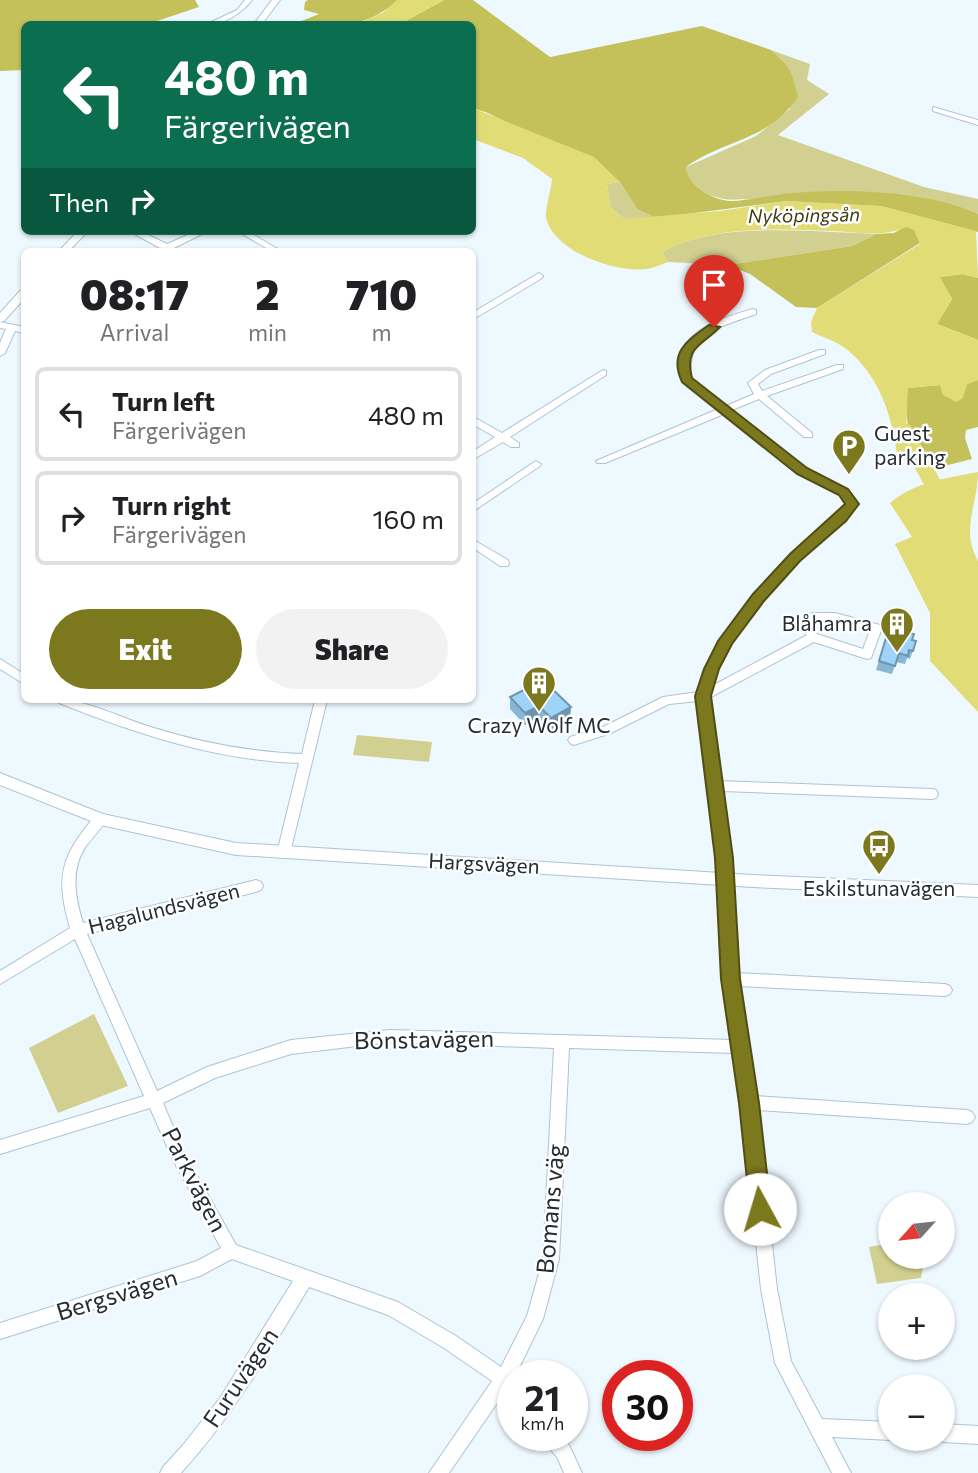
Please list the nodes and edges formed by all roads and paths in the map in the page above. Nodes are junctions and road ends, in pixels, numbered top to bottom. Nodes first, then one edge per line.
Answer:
1 (249, 0) edge
2 (276, 0) edge
3 (217, 21) edge
4 (260, 21) edge
5 (936, 109) dead end
6 (978, 123) edge
7 (79, 235) edge
8 (140, 235) edge
9 (196, 235) edge
10 (248, 235) edge
11 (67, 248) edge
12 (163, 248) edge
13 (171, 248) edge
14 (272, 248) edge
15 (539, 276) dead end
16 (21, 296) edge
17 (753, 312) dead end
18 (476, 315) edge
19 (0, 319) edge
20 (0, 325) edge
21 (12, 327) junction
22 (21, 329) edge
23 (822, 352) dead end
24 (0, 353) edge
25 (840, 367) dead end
26 (603, 373) dead end
27 (760, 395) junction
28 (725, 411) junction
29 (476, 421) edge
30 (808, 435) dead end
31 (503, 438) junction
32 (515, 445) dead end
33 (476, 455) edge
34 (601, 460) dead end
35 (536, 464) dead end
36 (476, 506) edge
37 (476, 545) edge
38 (504, 563) dead end
39 (813, 637) junction
40 (0, 663) edge
41 (21, 678) edge
42 (703, 696) junction
43 (73, 703) edge
44 (320, 703) edge
45 (574, 740) dead end
46 (306, 759) junction
47 (0, 780) edge
48 (713, 786) junction
49 (932, 794) dead end
50 (102, 819) junction
51 (284, 853) junction
52 (724, 877) junction
53 (256, 886) dead end
54 (978, 891) edge
55 (78, 930) junction
56 (0, 978) edge
57 (730, 979) junction
58 (945, 990) dead end
59 (562, 1041) junction
60 (739, 1047) junction
61 (154, 1100) junction
62 (749, 1103) junction
63 (967, 1117) dead end
64 (0, 1147) edge
65 (231, 1251) junction
66 (305, 1277) junction
67 (0, 1331) edge
68 (518, 1360) edge
69 (497, 1377) edge
70 (497, 1399) edge
71 (816, 1427) junction
72 (878, 1430) edge
73 (955, 1434) edge
74 (978, 1435) edge
75 (563, 1451) edge
76 (169, 1473) edge
77 (438, 1473) edge
78 (573, 1473) edge
79 (842, 1473) edge

1 - 3 street
2 - 4 street
5 - 6 street
7 - 11 street
8 - 12 street
9 - 13 street
10 - 14 street
15 - 18 street
16 - 19 street
17 - 28 street
20 - 21 street
21 - 22 street
21 - 24 street
23 - 27 street
25 - 27 street
26 - 31 street
27 - 28 street
27 - 30 street
28 - 34 street
28 - 42 street
29 - 31 street
31 - 32 street
31 - 33 street
35 - 36 street
37 - 38 street
39 - 39 street
39 - 42 street
40 - 41 street
42 - 45 street
42 - 48 street
43 - 46 street
44 - 46 street
46 - 51 street
47 - 50 street, Hargsvägen
48 - 49 street
48 - 52 street
50 - 51 street, Hargsvägen
50 - 55 street, Parkvägen
51 - 52 street, Hargsvägen
52 - 54 street, Hargsvägen
52 - 57 street
53 - 55 street, Hagalundsvägen
55 - 56 street, Hagalundsvägen
55 - 61 street, Parkvägen
57 - 58 street
57 - 60 street
59 - 60 street, Bönstavägen
59 - 61 street, Bönstavägen
59 - 68 street, Bomans väg
60 - 62 street
61 - 64 street, Bönstavägen
61 - 65 street, Parkvägen
62 - 63 street
62 - 71 street
65 - 66 street, Parkvägen
65 - 67 street, Bergsvägen
66 - 69 street, Parkvägen
66 - 76 street, Furuvägen
70 - 77 street, Bomans väg
71 - 72 street
71 - 79 street
73 - 74 street
75 - 78 street

